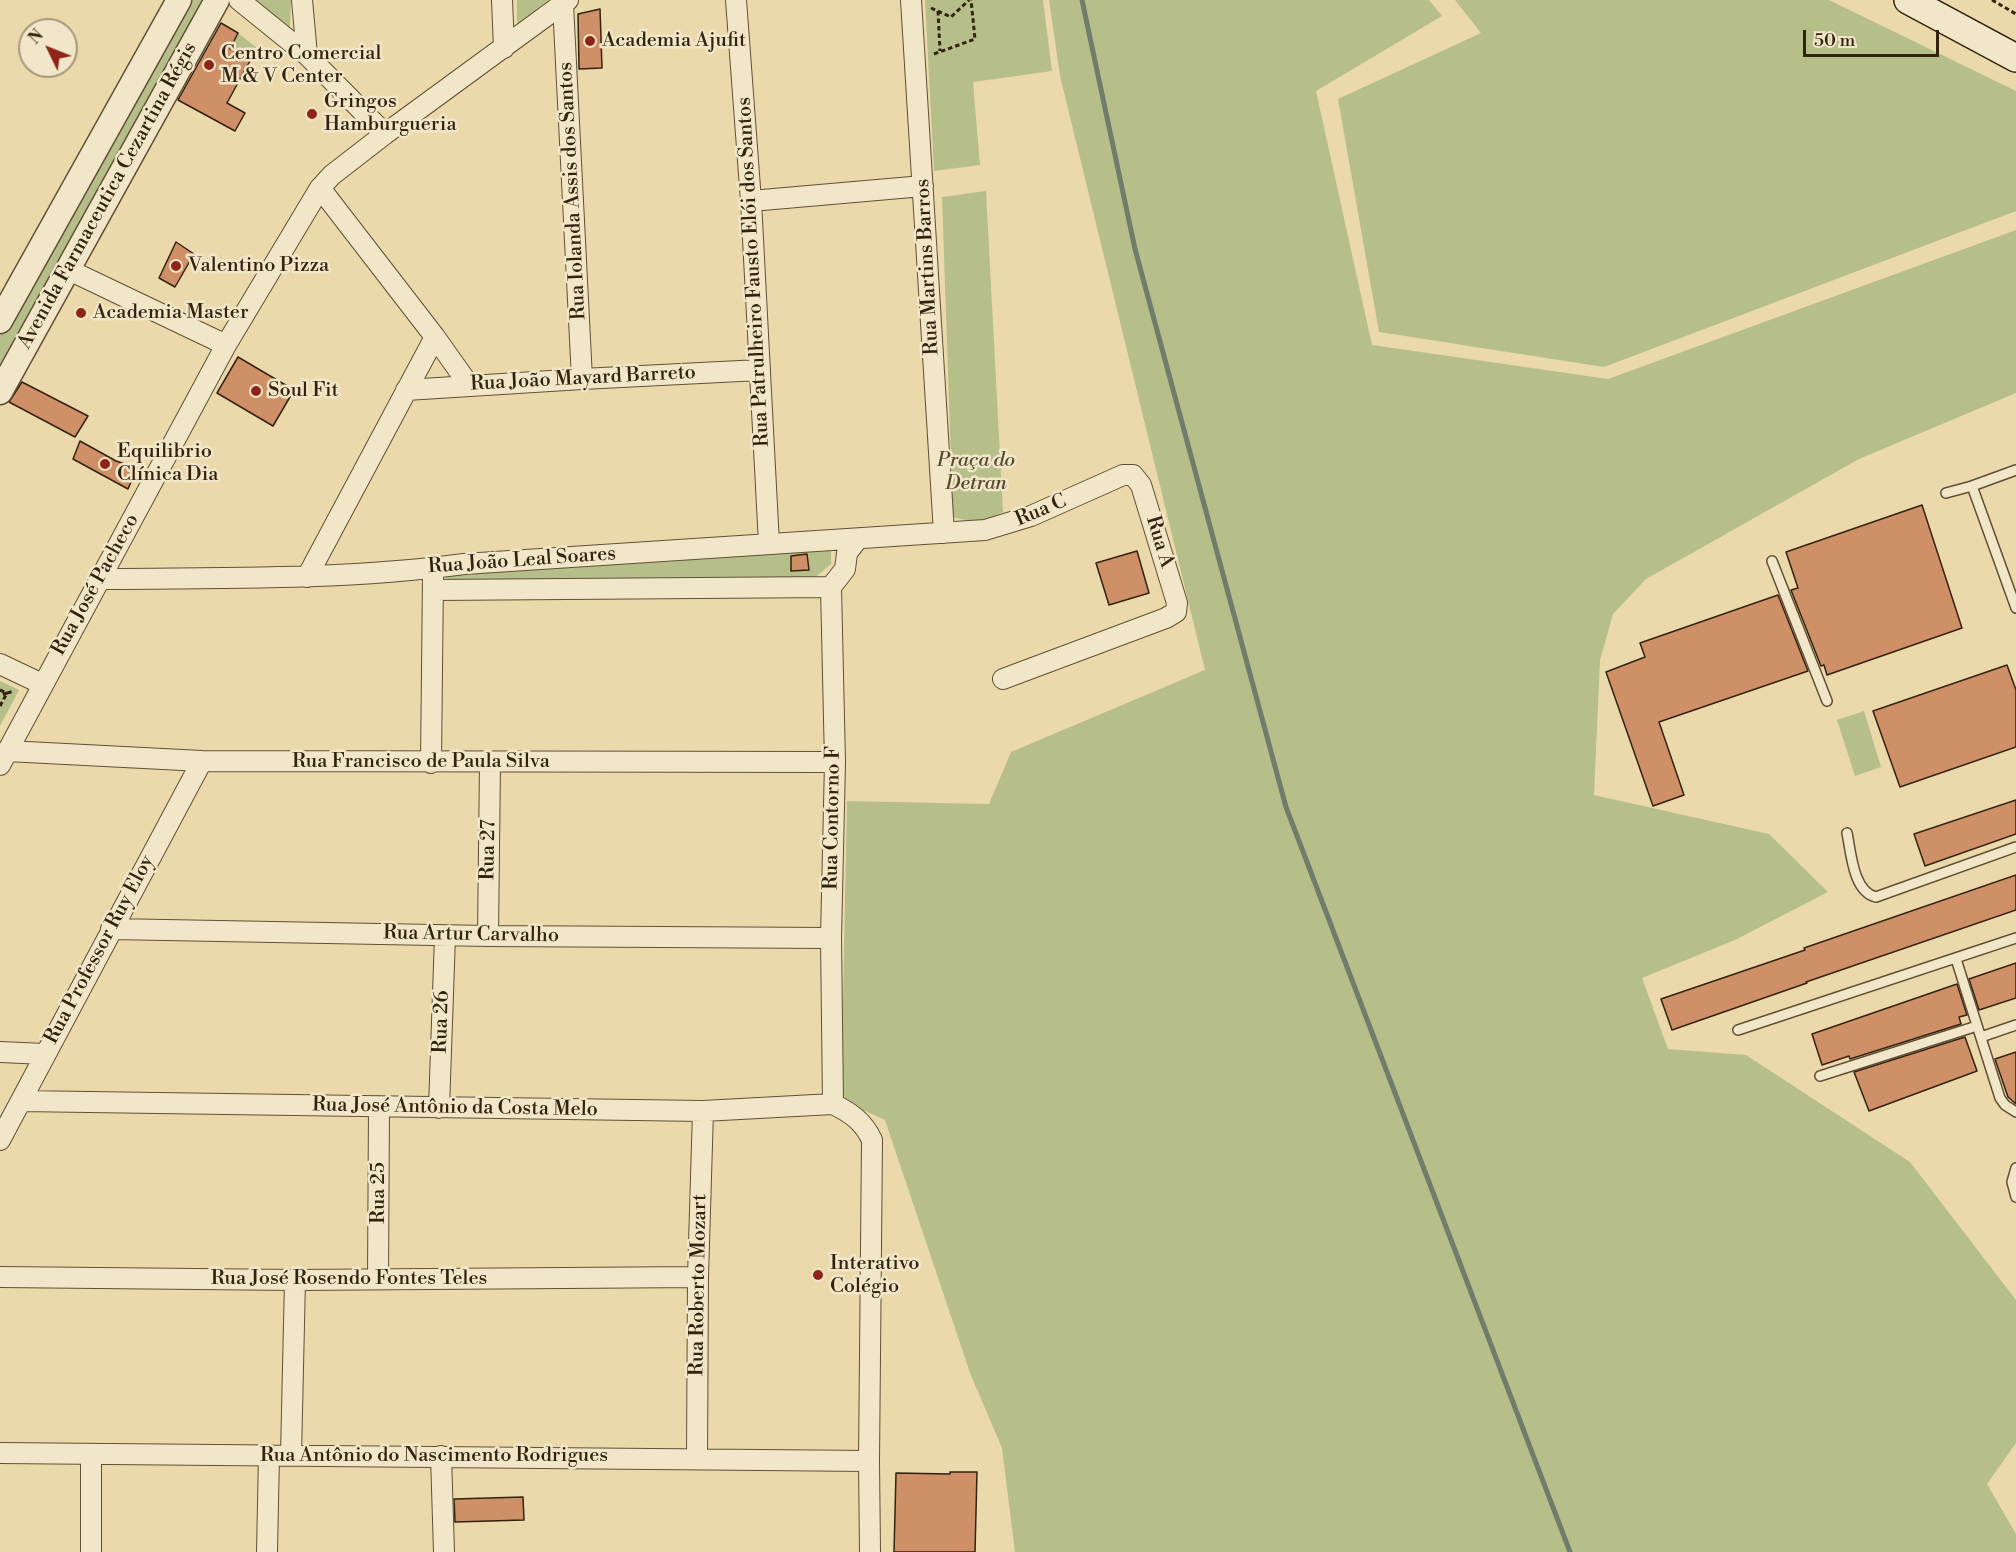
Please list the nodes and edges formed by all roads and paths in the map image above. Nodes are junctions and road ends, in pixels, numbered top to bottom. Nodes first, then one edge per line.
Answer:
1 (179, 0) edge
2 (217, 0) edge
3 (239, 0) edge
4 (302, 0) edge
5 (502, 0) edge
6 (736, 0) edge
7 (911, 0) edge
8 (930, 0) edge
9 (970, 0) edge
10 (1908, 0) edge
11 (1992, 0) edge
12 (566, 2) edge
13 (938, 11) junction
14 (2016, 14) edge
15 (504, 48) junction
16 (940, 51) junction
17 (307, 56) junction
18 (2016, 58) edge
19 (915, 60) junction
20 (385, 134) junction
21 (923, 186) junction
22 (320, 188) junction
23 (751, 201) junction
24 (69, 270) junction
25 (0, 321) edge
26 (435, 337) junction
27 (226, 345) junction
28 (760, 370) junction
29 (582, 379) junction
30 (469, 385) junction
31 (406, 390) junction
32 (0, 392) edge
33 (2016, 470) edge
34 (1134, 476) joint
35 (1972, 486) junction
36 (1946, 493) dead end
37 (944, 533) junction
38 (857, 540) junction
39 (769, 544) junction
40 (1772, 561) dead end
41 (432, 568) junction
42 (307, 577) junction
43 (100, 579) junction
44 (831, 587) junction
45 (434, 590) junction
46 (2016, 608) edge
47 (0, 664) edge
48 (1003, 679) dead end
49 (42, 684) junction
50 (0, 690) edge
51 (7, 693) junction
52 (0, 695) edge
53 (1827, 701) dead end
54 (0, 706) edge
55 (4, 758) edge
56 (202, 761) junction
57 (835, 762) junction
58 (431, 763) junction
59 (490, 763) junction
60 (1847, 833) dead end
61 (2016, 847) edge
62 (111, 929) junction
63 (445, 936) junction
64 (488, 936) junction
65 (831, 938) junction
66 (2016, 938) edge
67 (1956, 959) junction
68 (2016, 1025) edge
69 (1977, 1026) junction
70 (1738, 1030) dead end
71 (1981, 1037) junction
72 (0, 1052) edge
73 (45, 1054) junction
74 (1821, 1076) dead end
75 (21, 1101) junction
76 (833, 1104) junction
77 (379, 1107) junction
78 (439, 1108) junction
79 (703, 1111) junction
80 (2016, 1112) edge
81 (0, 1140) edge
82 (2016, 1168) edge
83 (2016, 1197) edge
84 (0, 1276) edge
85 (698, 1277) junction
86 (378, 1279) junction
87 (295, 1280) junction
88 (0, 1453) edge
89 (92, 1454) junction
90 (269, 1455) junction
91 (291, 1455) junction
92 (441, 1456) junction
93 (697, 1458) junction
94 (869, 1461) junction
95 (91, 1552) edge
96 (267, 1552) edge
97 (444, 1552) edge
98 (870, 1552) edge

1 - 25 street, Avenida Farmaceutica Cezartina Régis
2 - 24 street, Avenida Farmaceutica Cezartina Régis
3 - 17 street
4 - 17 street
5 - 15 street
6 - 23 street, Rua Patrulheiro Fausto Elói dos Santos
7 - 19 street, Rua Martins Barros
8 - 13 path
9 - 13 path
9 - 16 path
10 - 18 main road
11 - 14 path
12 - 15 street, Rua José Pacheco
12 - 29 street, Rua Iolanda Assis dos Santos
13 - 16 path
15 - 20 street, Rua José Pacheco
16 - 19 path
17 - 20 street
19 - 21 street, Rua Martins Barros
20 - 22 street, Rua José Pacheco
21 - 23 street
21 - 37 street, Rua Martins Barros
22 - 26 street
22 - 27 street, Rua José Pacheco
23 - 28 street, Rua Patrulheiro Fausto Elói dos Santos
24 - 27 street
24 - 32 street, Avenida Farmaceutica Cezartina Régis
26 - 30 street
26 - 31 street
27 - 43 street, Rua José Pacheco
28 - 29 street, Rua João Mayard Barreto
28 - 39 street, Rua Patrulheiro Fausto Elói dos Santos
29 - 30 street, Rua João Mayard Barreto
30 - 31 street, Rua João Mayard Barreto
31 - 42 street
33 - 35 lane
34 - 37 street, Rua C
34 - 48 street, Rua A
35 - 36 lane
35 - 46 lane
37 - 38 street, Rua João Leal Soares
38 - 39 street, Rua João Leal Soares
38 - 44 street
39 - 41 street, Rua João Leal Soares
40 - 53 lane
41 - 42 street, Rua João Leal Soares
41 - 45 street
42 - 43 street, Rua João Leal Soares
43 - 49 street, Rua José Pacheco
44 - 45 street, Rua João Leal Soares
44 - 57 street, Rua Contorno F
45 - 58 street
47 - 49 street
49 - 55 street, Rua José Pacheco
50 - 51 path
51 - 52 path
51 - 54 path
55 - 56 street, Rua Francisco de Paula Silva
56 - 58 street, Rua Francisco de Paula Silva
56 - 62 street, Rua Professor Ruy Eloy
57 - 59 street, Rua Francisco de Paula Silva
57 - 65 street, Rua Contorno F
58 - 59 street, Rua Francisco de Paula Silva
59 - 64 street, Rua 27
60 - 61 lane
62 - 63 street, Rua Artur Carvalho
62 - 73 street, Rua Professor Ruy Eloy
63 - 64 street, Rua Artur Carvalho
63 - 78 street, Rua 26
64 - 65 street, Rua Artur Carvalho
65 - 76 street, Rua Contorno F
66 - 67 lane
67 - 69 lane
67 - 70 lane
68 - 71 lane
69 - 71 lane
69 - 74 lane
71 - 80 lane
72 - 73 street
73 - 75 street, Rua Professor Ruy Eloy
75 - 77 street, Rua José Antônio da Costa Melo
75 - 81 street, Rua Professor Ruy Eloy
76 - 79 street, Rua José Antônio da Costa Melo
76 - 94 street
77 - 78 street, Rua José Antônio da Costa Melo
77 - 86 street, Rua 25
78 - 79 street, Rua José Antônio da Costa Melo
79 - 85 street, Rua Roberto Mozart
82 - 83 lane
84 - 87 street, Rua José Rosendo Fontes Teles
85 - 86 street, Rua José Rosendo Fontes Teles
85 - 93 street, Rua Roberto Mozart
86 - 87 street, Rua José Rosendo Fontes Teles
87 - 91 street
88 - 89 street, Rua Antônio do Nascimento Rodrigues
89 - 90 street, Rua Antônio do Nascimento Rodrigues
89 - 95 street
90 - 91 street, Rua Antônio do Nascimento Rodrigues
90 - 96 street
91 - 92 street, Rua Antônio do Nascimento Rodrigues
92 - 93 street, Rua Antônio do Nascimento Rodrigues
92 - 97 street
93 - 94 street, Rua Antônio do Nascimento Rodrigues
94 - 98 street

